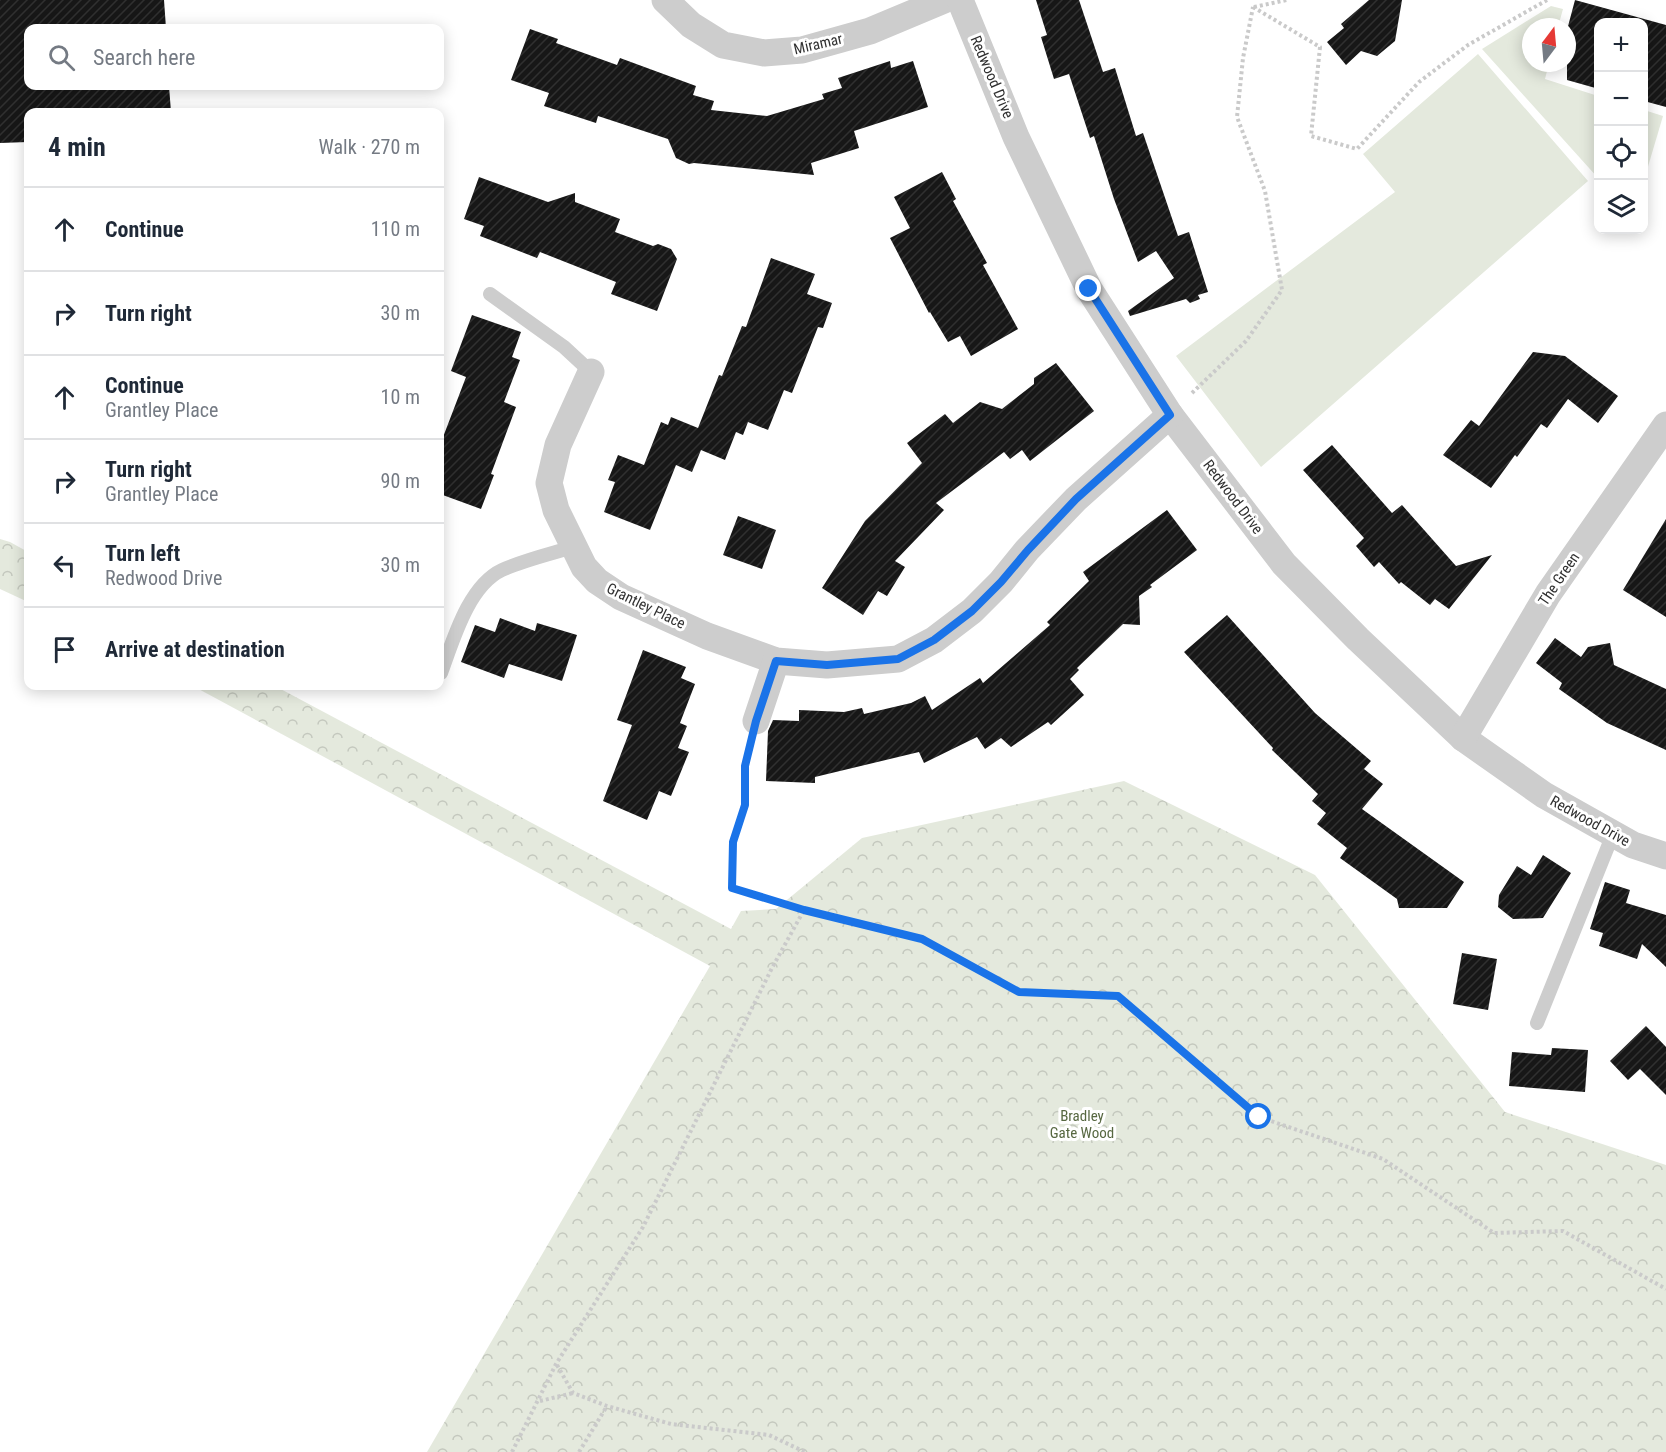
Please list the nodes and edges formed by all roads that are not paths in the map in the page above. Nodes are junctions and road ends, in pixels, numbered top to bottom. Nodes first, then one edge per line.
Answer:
1 (665, 0) edge
2 (944, 0) edge
3 (960, 0) edge
4 (490, 294) dead end
5 (591, 372) joint
6 (1170, 415) junction
7 (1666, 425) edge
8 (573, 547) junction
9 (776, 661) junction
10 (444, 665) edge
11 (756, 721) road end
12 (1463, 738) junction
13 (1613, 834) junction
14 (1666, 856) edge
15 (1537, 1023) dead end

1 - 2 street, Miramar
3 - 6 street, Redwood Drive
4 - 5 lane
5 - 8 street, Grantley Place
6 - 9 street, Grantley Place
6 - 12 street, Redwood Drive
7 - 12 street, The Green
8 - 9 street, Grantley Place
8 - 10 lane
9 - 11 street
12 - 13 street, Redwood Drive
13 - 14 street, Redwood Drive
13 - 15 lane

